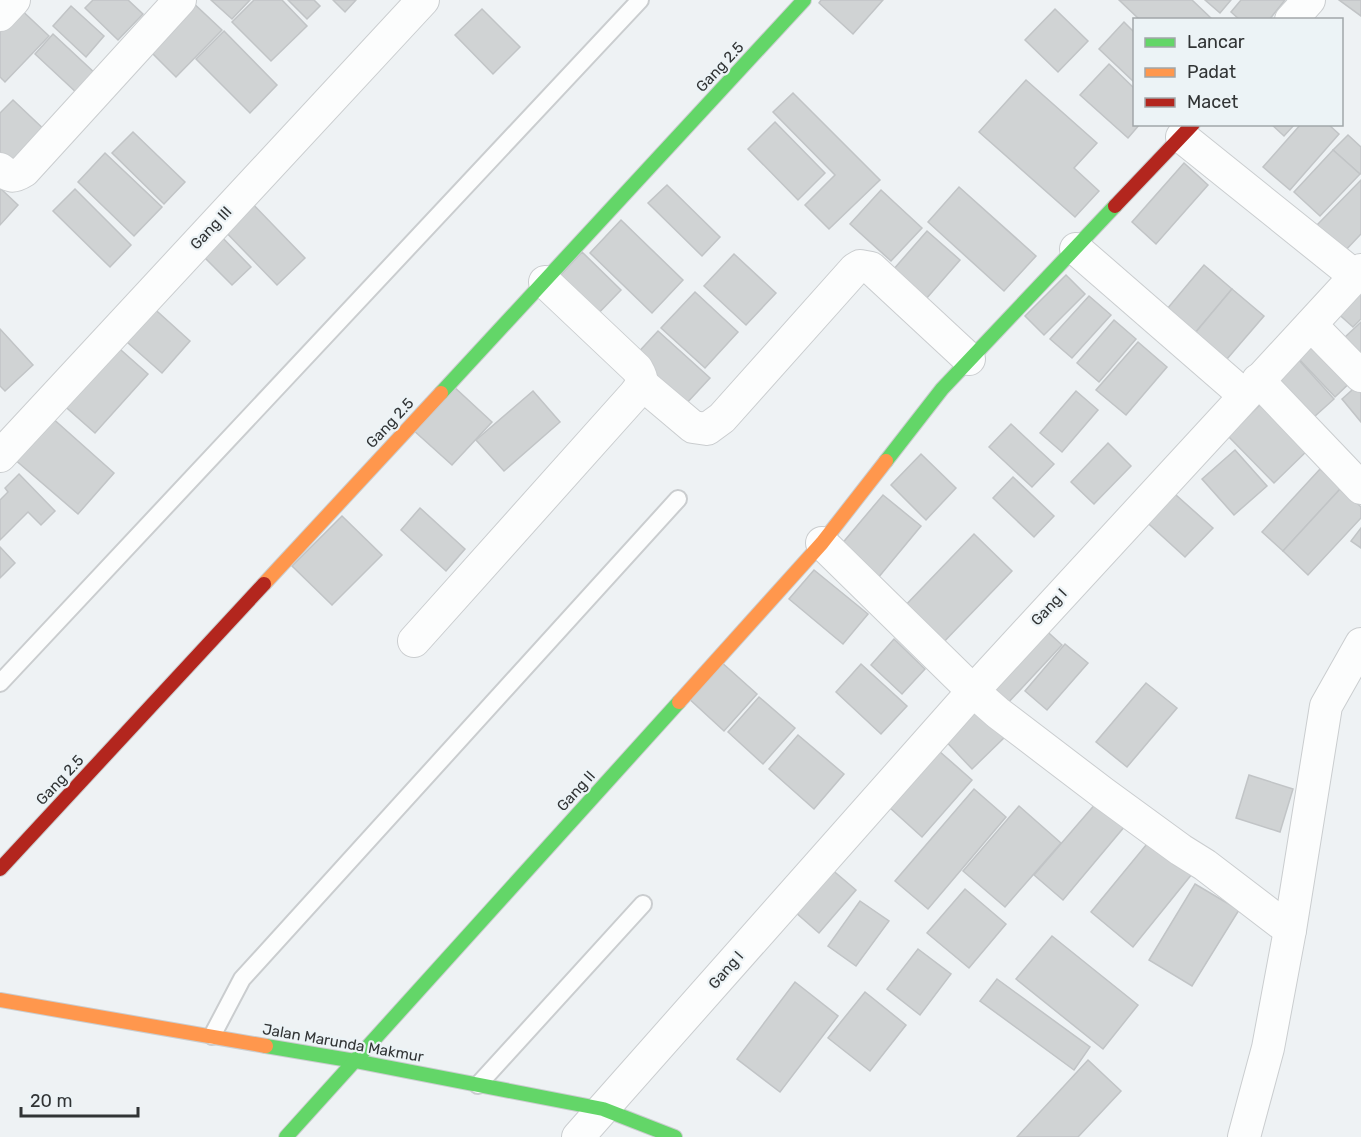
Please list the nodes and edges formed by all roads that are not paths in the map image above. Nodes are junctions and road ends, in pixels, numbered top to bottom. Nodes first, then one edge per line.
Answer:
1 (14, 0) edge
2 (180, 0) edge
3 (423, 0) edge
4 (640, 0) edge
5 (804, 0) edge
6 (1309, 0) edge
7 (0, 15) edge
8 (1294, 18) edge
9 (1188, 131) edge
10 (0, 169) edge
11 (1076, 249) junction
12 (1358, 273) edge
13 (545, 282) junction
14 (1311, 325) junction
15 (969, 359) junction
16 (1361, 376) edge
17 (642, 384) junction
18 (1251, 388) junction
19 (0, 456) edge
20 (1361, 488) edge
21 (678, 499) dead end
22 (822, 543) junction
23 (414, 641) dead end
24 (1361, 644) edge
25 (0, 683) edge
26 (973, 691) junction
27 (0, 869) edge
28 (643, 904) dead end
29 (1290, 930) junction
30 (0, 1000) edge
31 (213, 1036) junction
32 (354, 1061) junction
33 (478, 1085) junction
34 (603, 1110) junction
35 (286, 1137) edge
36 (578, 1137) edge
37 (675, 1137) edge
38 (1244, 1137) edge

1 - 7 street
2 - 10 street
3 - 19 street, Gang III
4 - 25 lane
5 - 13 street, Gang 2.5
6 - 8 street
9 - 11 street, Gang II
9 - 12 street, Gang I
11 - 15 street, Gang II
11 - 18 street
12 - 14 street, Gang I
13 - 17 street
13 - 27 street, Gang 2.5
14 - 16 street
14 - 18 street, Gang I
15 - 17 street
15 - 22 street, Gang II
17 - 23 street
18 - 20 street
18 - 26 street, Gang I
21 - 31 lane
22 - 26 street
22 - 32 street, Gang II
24 - 29 street
26 - 29 street
26 - 34 street, Gang I
28 - 33 lane
29 - 38 street
30 - 31 street, Jalan Marunda Makmur
31 - 32 street, Jalan Marunda Makmur
32 - 33 street, Jalan Marunda Makmur
32 - 35 street, Gang II
33 - 34 street, Jalan Marunda Makmur
34 - 36 street, Gang I
34 - 37 street, Jalan Marunda Makmur

